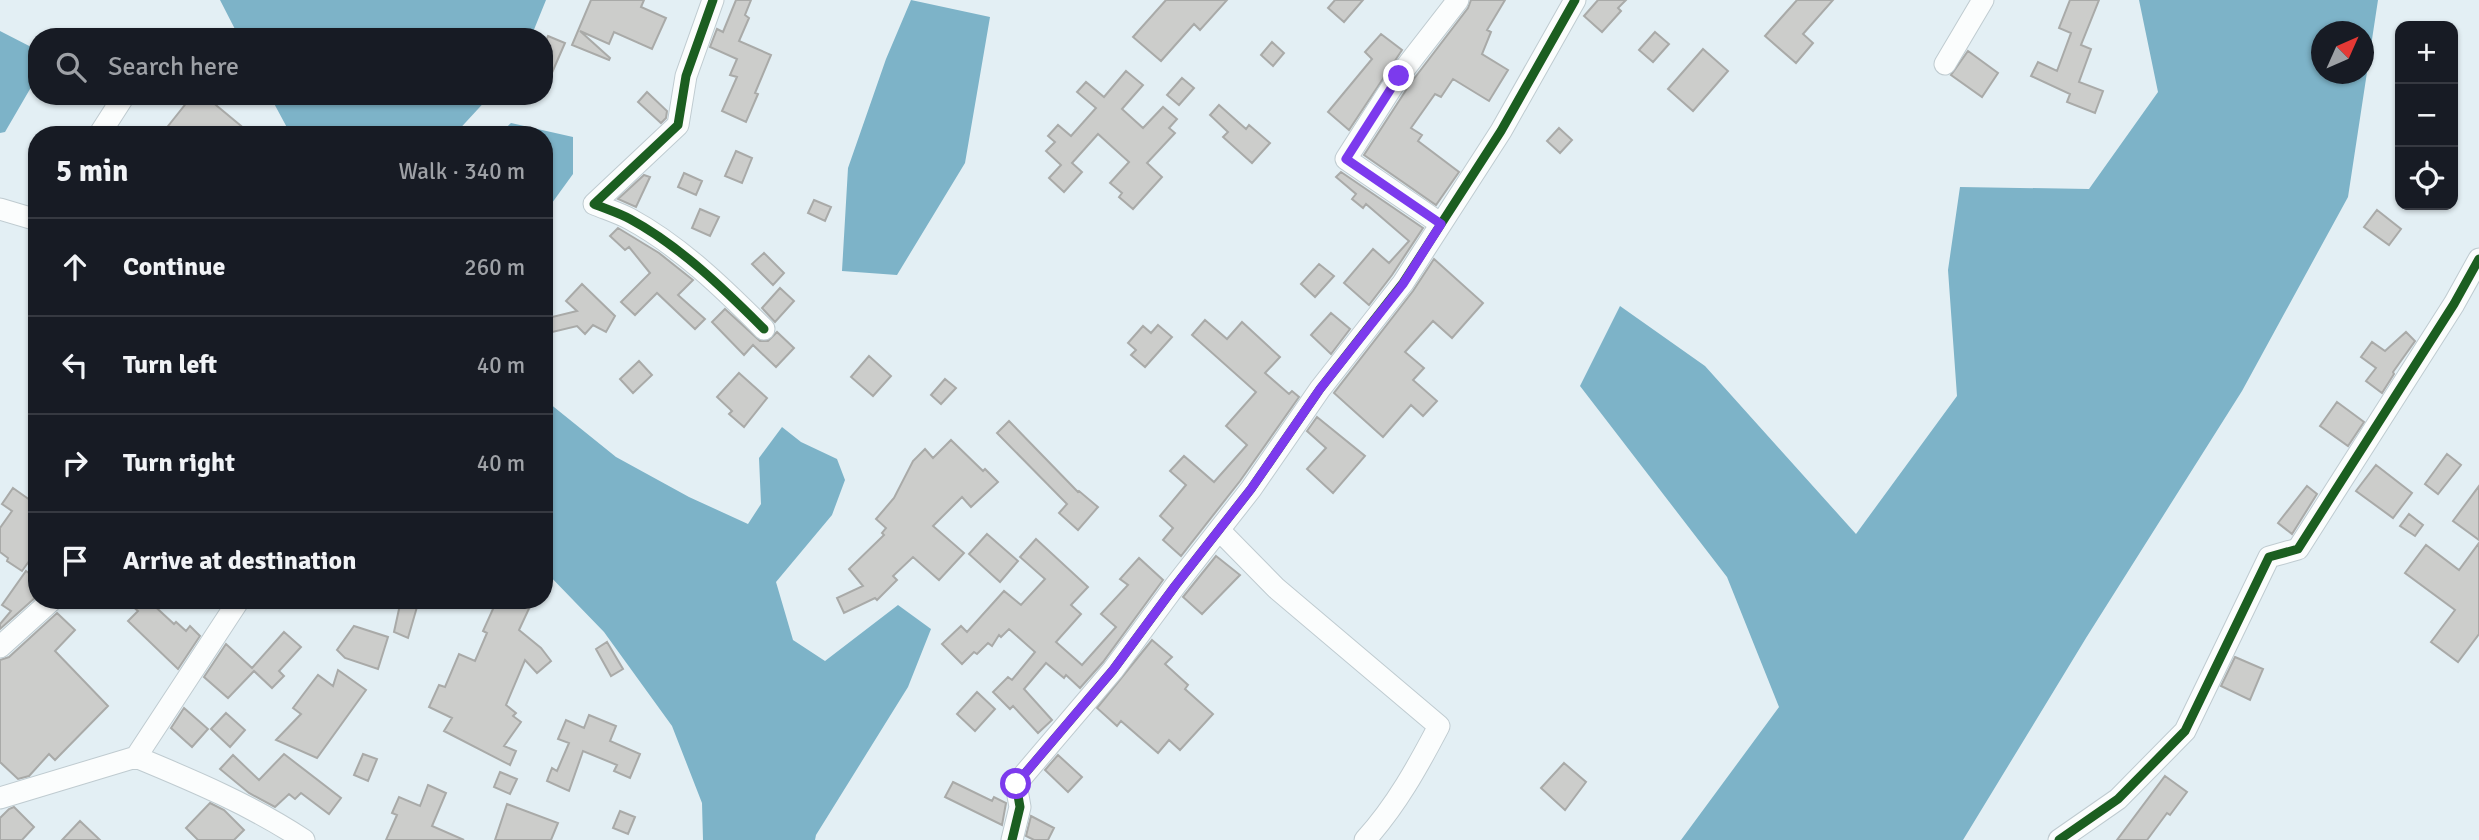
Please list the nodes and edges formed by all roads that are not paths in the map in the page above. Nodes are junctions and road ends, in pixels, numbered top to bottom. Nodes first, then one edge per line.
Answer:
1 (713, 0) edge
2 (1458, 0) edge
3 (1575, 0) edge
4 (1983, 0) edge
5 (1945, 64) dead end
6 (118, 105) edge
7 (105, 126) edge
8 (0, 209) edge
9 (28, 217) edge
10 (1441, 224) junction
11 (2479, 259) edge
12 (764, 329) dead end
13 (1219, 530) junction
14 (42, 609) edge
15 (233, 609) edge
16 (0, 647) edge
17 (136, 757) junction
18 (0, 798) edge
19 (304, 840) edge
20 (1012, 840) edge
21 (1365, 840) edge
22 (2059, 840) edge

1 - 12 street
2 - 10 street
3 - 10 street
4 - 5 street
6 - 7 street
8 - 9 street
10 - 13 street
11 - 22 street
13 - 20 street
13 - 21 street
14 - 16 street
15 - 17 street
17 - 18 street
17 - 19 street

